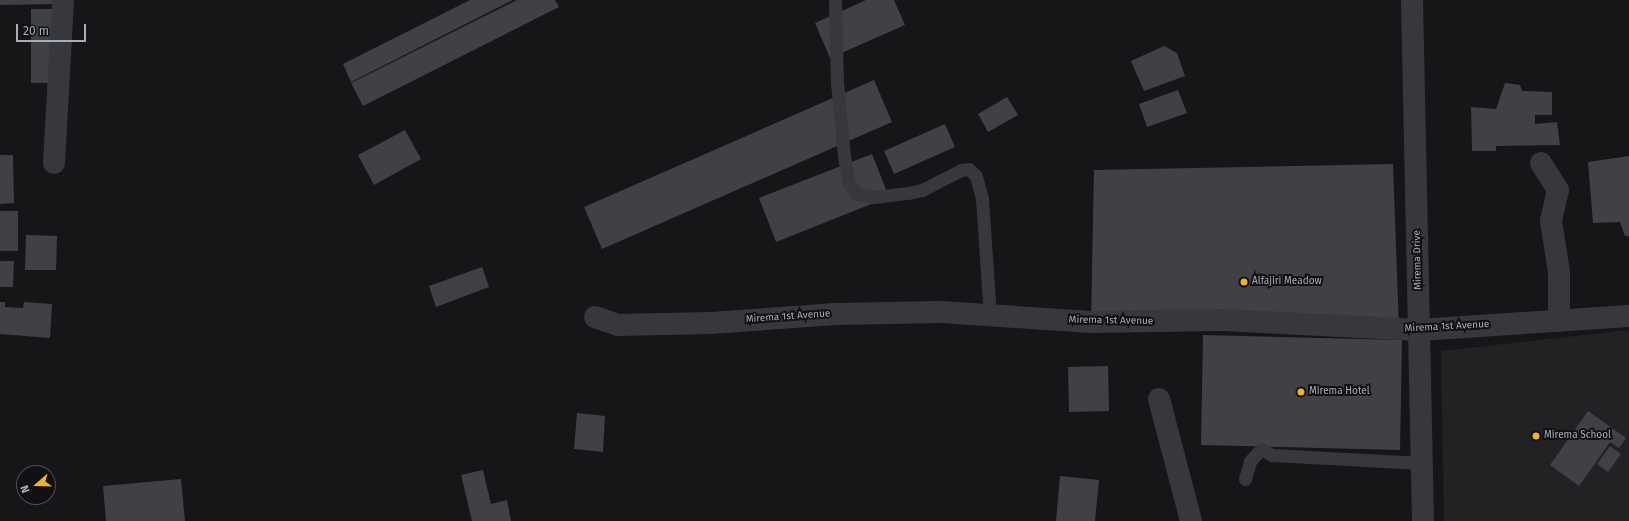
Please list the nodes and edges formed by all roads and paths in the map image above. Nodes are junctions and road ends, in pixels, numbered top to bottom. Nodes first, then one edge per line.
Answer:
1 (63, 0) edge
2 (835, 0) edge
3 (1412, 0) edge
4 (54, 163) dead end
5 (1541, 163) dead end
6 (989, 302) dead end
7 (1629, 316) edge
8 (595, 317) dead end
9 (1559, 321) junction
10 (1419, 330) junction
11 (1159, 399) dead end
12 (1422, 463) junction
13 (1245, 479) dead end
14 (1191, 521) edge
15 (1422, 521) edge

1 - 4 street
2 - 6 lane
3 - 10 street, Mirema Drive
5 - 9 street
7 - 9 street, Mirema 1st Avenue
8 - 10 street, Mirema 1st Avenue
9 - 10 street, Mirema 1st Avenue
10 - 12 street, Mirema Drive
11 - 14 street
12 - 13 lane
12 - 15 street, Mirema Drive

